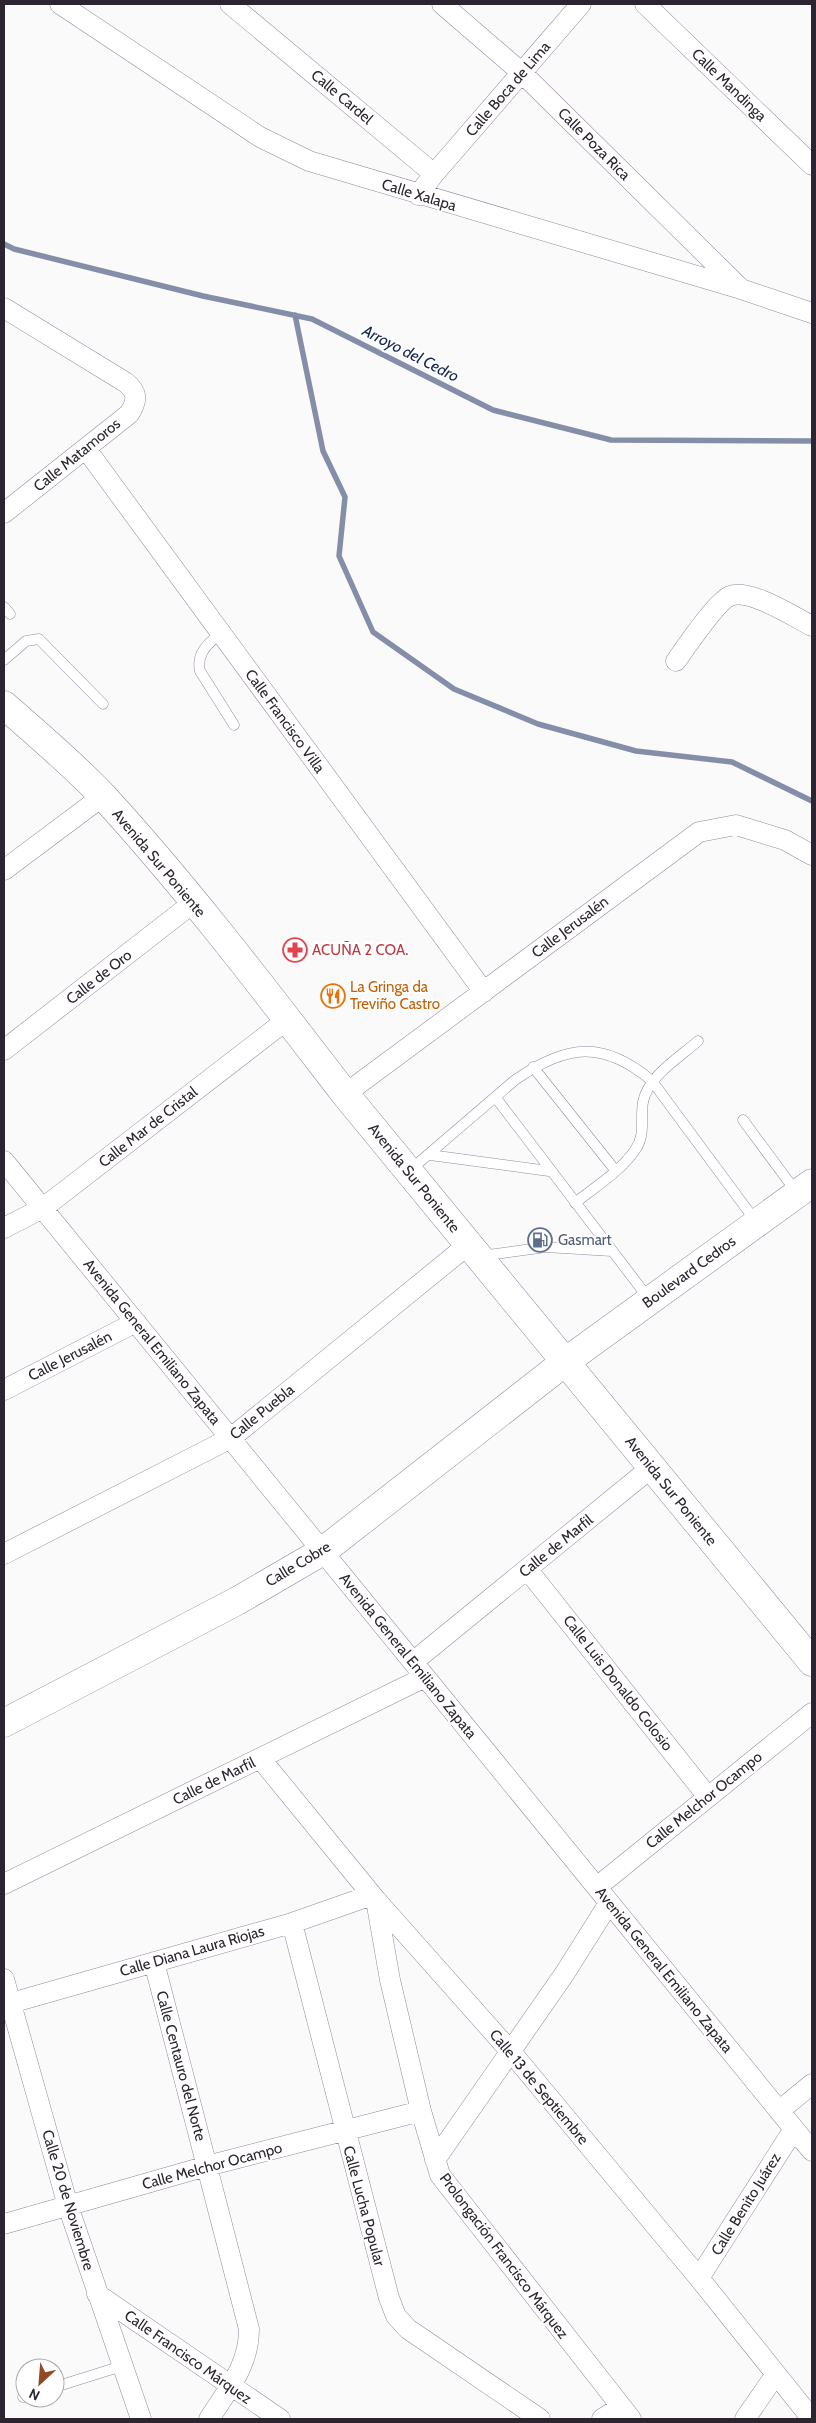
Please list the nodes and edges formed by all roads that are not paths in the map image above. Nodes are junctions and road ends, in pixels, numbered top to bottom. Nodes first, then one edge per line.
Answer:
1 (60, 4) edge
2 (230, 4) edge
3 (442, 4) edge
4 (581, 4) edge
5 (645, 4) edge
6 (522, 73) junction
7 (812, 165) edge
8 (434, 174) junction
9 (418, 195) junction
10 (741, 289) junction
11 (4, 308) edge
12 (812, 313) edge
13 (86, 449) junction
14 (4, 513) edge
15 (812, 626) edge
16 (220, 633) junction
17 (4, 660) edge
18 (676, 661) dead end
19 (103, 704) dead end
20 (4, 705) edge
21 (234, 725) dead end
22 (103, 796) junction
23 (812, 855) edge
24 (4, 870) edge
25 (193, 903) junction
26 (484, 992) junction
27 (288, 1020) junction
28 (698, 1041) dead end
29 (4, 1050) edge
30 (533, 1067) junction
31 (652, 1081) junction
32 (345, 1094) junction
33 (496, 1098) junction
34 (743, 1120) dead end
35 (4, 1161) edge
36 (419, 1163) junction
37 (615, 1170) junction
38 (549, 1171) junction
39 (805, 1188) edge
40 (575, 1203) junction
41 (43, 1208) junction
42 (757, 1224) junction
43 (4, 1228) edge
44 (474, 1250) junction
45 (612, 1251) junction
46 (649, 1300) junction
47 (136, 1322) junction
48 (565, 1362) junction
49 (4, 1390) edge
50 (231, 1438) junction
51 (652, 1467) junction
52 (322, 1551) junction
53 (4, 1554) edge
54 (527, 1569) junction
55 (812, 1662) edge
56 (419, 1670) junction
57 (812, 1713) edge
58 (4, 1723) edge
59 (260, 1758) junction
60 (708, 1797) junction
61 (4, 1884) edge
62 (603, 1895) junction
63 (374, 1898) junction
64 (292, 1923) junction
65 (154, 1962) junction
66 (4, 1979) edge
67 (11, 2003) junction
68 (511, 2052) junction
69 (812, 2084) edge
70 (421, 2111) junction
71 (780, 2111) junction
72 (794, 2129) junction
73 (344, 2130) junction
74 (812, 2151) edge
75 (435, 2160) junction
76 (207, 2166) junction
77 (68, 2206) junction
78 (4, 2224) edge
79 (699, 2278) junction
80 (97, 2294) junction
81 (122, 2366) junction
82 (776, 2374) junction
83 (65, 2384) edge
84 (230, 2386) junction
85 (626, 2413) edge
86 (141, 2419) edge
87 (209, 2419) edge
88 (280, 2419) edge
89 (540, 2419) edge
90 (602, 2419) edge
91 (745, 2419) edge
92 (812, 2419) edge

1 - 9 street, Calle Xalapa
2 - 8 street, Calle Cardel
3 - 6 street, Calle Poza Rica
4 - 6 street, Calle Boca de Lima
5 - 7 street, Calle Mandinga
6 - 8 street, Calle Boca de Lima
6 - 10 street, Calle Poza Rica
8 - 9 street
9 - 10 street, Calle Xalapa
10 - 12 street, Calle Xalapa
11 - 13 street, Calle Matamoros
13 - 14 street, Calle Matamoros
13 - 16 street, Calle Francisco Villa
15 - 18 street
16 - 21 lane
16 - 26 street, Calle Francisco Villa
17 - 19 lane
20 - 22 main road, Avenida Sur Poniente
22 - 24 street
22 - 25 main road, Avenida Sur Poniente
23 - 26 street, Calle Jerusalén
25 - 27 main road, Avenida Sur Poniente
25 - 29 street, Calle de Oro
26 - 32 street, Calle Jerusalén
27 - 32 main road, Avenida Sur Poniente
27 - 41 street, Calle Mar de Cristal
28 - 31 lane
30 - 31 lane
30 - 33 lane
30 - 37 lane
31 - 37 lane
31 - 42 lane
32 - 36 main road, Avenida Sur Poniente
33 - 36 lane
33 - 38 lane
34 - 39 lane
35 - 41 street, Avenida General Emiliano Zapata
36 - 38 lane
36 - 44 main road, Avenida Sur Poniente
37 - 40 lane
38 - 40 lane
39 - 42 main road, Boulevard Cedros
40 - 45 lane
41 - 43 street, Calle Mar de Cristal
41 - 47 street, Avenida General Emiliano Zapata
42 - 46 main road, Boulevard Cedros
44 - 45 lane
44 - 48 main road, Avenida Sur Poniente
44 - 50 street, Calle Puebla
45 - 46 lane
46 - 48 main road, Boulevard Cedros
47 - 49 street, Calle Jerusalén
47 - 50 street, Avenida General Emiliano Zapata
48 - 51 main road, Avenida Sur Poniente
48 - 52 main road, Calle Cobre
50 - 52 street, Avenida General Emiliano Zapata
50 - 53 street, Calle Puebla
51 - 54 street, Calle de Marfil
51 - 55 main road, Avenida Sur Poniente
52 - 56 street, Avenida General Emiliano Zapata
52 - 58 main road, Calle Cobre
54 - 56 street, Calle de Marfil
54 - 60 street, Calle Luis Donaldo Colosio
56 - 59 street, Calle de Marfil
56 - 62 street, Avenida General Emiliano Zapata
57 - 60 street, Calle Melchor Ocampo
59 - 61 street, Calle de Marfil
59 - 63 street, Calle 13 de Septiembre
60 - 62 street, Calle Melchor Ocampo
62 - 68 street, Calle Melchor Ocampo
62 - 71 street, Avenida General Emiliano Zapata
63 - 64 street, Calle Diana Laura Riojas
63 - 68 street, Calle 13 de Septiembre
63 - 70 street, Prolongación Francisco Márquez
64 - 65 street, Calle Diana Laura Riojas
64 - 73 street, Calle Lucha Popular
65 - 67 street, Calle Diana Laura Riojas
65 - 76 street, Calle Centauro del Norte
66 - 67 street, Calle 20 de Noviembre
67 - 77 street, Calle 20 de Noviembre
68 - 75 street, Calle Melchor Ocampo
68 - 79 street, Calle 13 de Septiembre
69 - 71 street
70 - 73 street, Calle Melchor Ocampo
70 - 75 street, Prolongación Francisco Márquez
71 - 72 street, Avenida General Emiliano Zapata
72 - 74 street, Avenida General Emiliano Zapata
72 - 79 street, Calle Benito Juárez
73 - 76 street, Calle Melchor Ocampo
73 - 89 street, Calle Lucha Popular
75 - 85 street, Prolongación Francisco Márquez
76 - 77 street, Calle Melchor Ocampo
76 - 84 street, Calle Centauro del Norte
77 - 78 street, Calle Melchor Ocampo
77 - 80 street, Calle 20 de Noviembre
79 - 82 street, Calle 13 de Septiembre
80 - 81 street, Calle 20 de Noviembre
80 - 84 street, Calle Francisco Márquez
81 - 83 lane
81 - 86 street, Calle 20 de Noviembre
82 - 91 street
82 - 92 street, Calle 13 de Septiembre
84 - 87 street
84 - 88 street, Calle Francisco Márquez
85 - 90 street

